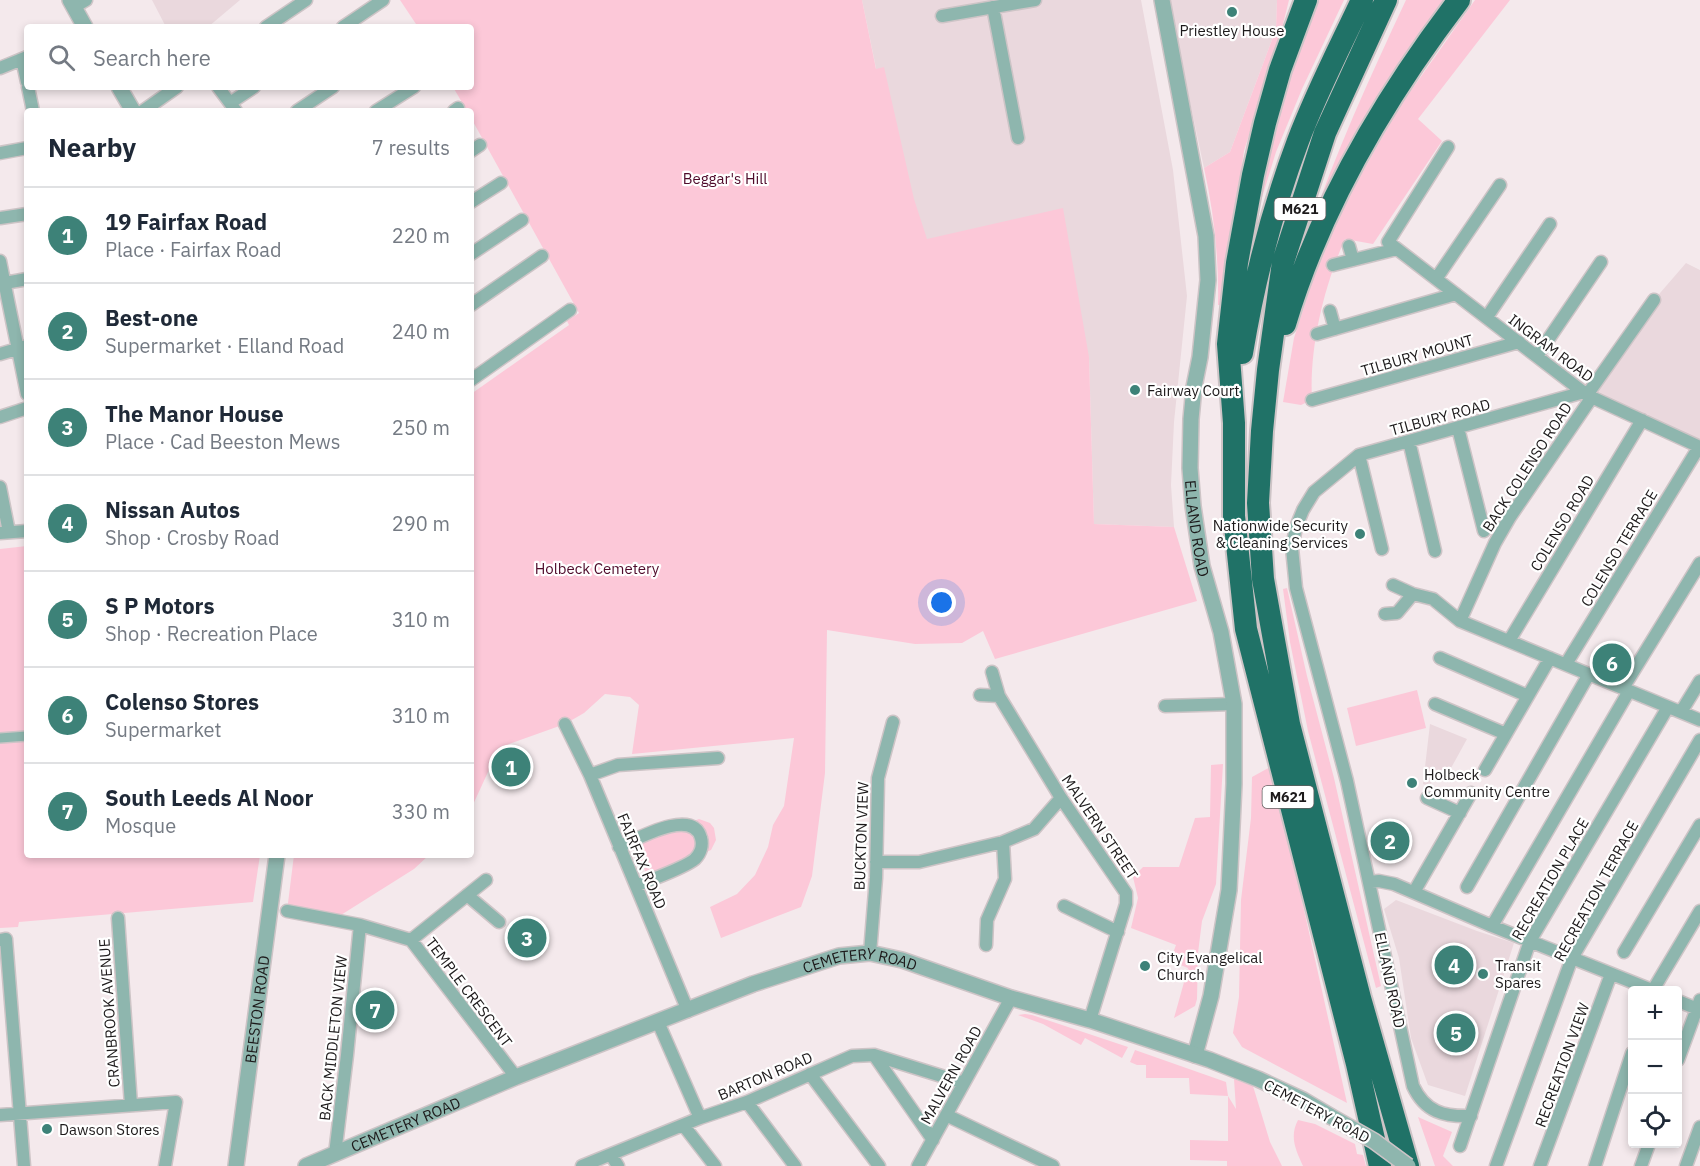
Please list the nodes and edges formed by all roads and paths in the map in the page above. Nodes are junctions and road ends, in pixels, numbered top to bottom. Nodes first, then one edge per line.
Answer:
1 (306, 0) edge
2 (383, 0) edge
3 (1035, 0) edge
4 (1162, 0) edge
5 (1306, 0) edge
6 (1362, 0) edge
7 (1386, 0) edge
8 (1459, 0) edge
9 (77, 2) edge
10 (993, 8) junction
11 (942, 16) dead end
12 (83, 24) edge
13 (270, 24) edge
14 (347, 24) edge
15 (24, 58) edge
16 (0, 68) edge
17 (29, 90) edge
18 (121, 90) edge
19 (172, 90) edge
20 (220, 90) edge
21 (251, 90) edge
22 (328, 90) edge
23 (409, 90) edge
24 (159, 99) junction
25 (233, 107) edge
26 (32, 108) edge
27 (131, 108) edge
28 (147, 108) edge
29 (166, 108) edge
30 (302, 108) edge
31 (381, 108) edge
32 (1018, 138) dead end
33 (1448, 147) dead end
34 (24, 149) edge
35 (0, 153) edge
36 (501, 183) dead end
37 (1500, 185) dead end
38 (474, 200) edge
39 (24, 214) edge
40 (0, 218) edge
41 (522, 220) dead end
42 (1550, 224) dead end
43 (1349, 246) dead end
44 (1397, 249) junction
45 (474, 252) edge
46 (542, 256) dead end
47 (1353, 260) junction
48 (0, 261) edge
49 (1601, 262) dead end
50 (1333, 265) dead end
51 (1436, 279) junction
52 (24, 280) edge
53 (5, 283) junction
54 (1456, 294) junction
55 (1654, 300) dead end
56 (474, 303) edge
57 (570, 310) dead end
58 (1330, 311) dead end
59 (1487, 317) junction
60 (1335, 329) junction
61 (1317, 334) dead end
62 (1519, 342) junction
63 (22, 347) edge
64 (0, 354) edge
65 (1537, 356) junction
66 (24, 366) edge
67 (474, 378) edge
68 (1318, 384) dead end
69 (1588, 395) junction
70 (24, 409) edge
71 (0, 417) edge
72 (1642, 420) junction
73 (1234, 423) junction
74 (1458, 428) junction
75 (1262, 431) junction
76 (1409, 441) junction
77 (1699, 447) edge
78 (1359, 455) junction
79 (0, 487) edge
80 (1314, 492) joint
81 (24, 531) edge
82 (1484, 531) dead end
83 (5, 533) edge
84 (1382, 549) dead end
85 (1435, 550) dead end
86 (1700, 563) edge
87 (1393, 585) dead end
88 (1413, 594) junction
89 (1385, 614) dead end
90 (1460, 621) junction
91 (1509, 641) junction
92 (1440, 658) dead end
93 (1550, 658) junction
94 (1566, 664) junction
95 (992, 672) dead end
96 (1589, 674) junction
97 (1700, 681) edge
98 (1626, 689) junction
99 (980, 695) dead end
100 (999, 696) junction
101 (1528, 696) junction
102 (1234, 704) junction
103 (1435, 704) dead end
104 (1165, 706) dead end
105 (1668, 707) junction
106 (1681, 712) junction
107 (1700, 720) edge
108 (893, 722) dead end
109 (565, 724) dead end
110 (1506, 734) junction
111 (24, 736) edge
112 (0, 738) edge
113 (1700, 740) edge
114 (718, 758) dead end
115 (1485, 770) dead end
116 (590, 775) junction
117 (1471, 794) dead end
118 (1061, 798) junction
119 (1427, 798) dead end
120 (1460, 813) junction
121 (1700, 825) edge
122 (1003, 842) junction
123 (620, 846) junction
124 (277, 858) edge
125 (876, 862) junction
126 (486, 880) dead end
127 (1369, 882) junction
128 (636, 886) junction
129 (1467, 887) dead end
130 (1414, 892) junction
131 (467, 895) junction
132 (1064, 906) dead end
133 (287, 911) dead end
134 (1700, 911) edge
135 (118, 918) dead end
136 (500, 922) dead end
137 (360, 925) junction
138 (1492, 926) junction
139 (1118, 932) junction
140 (3, 940) edge
141 (411, 940) junction
142 (1530, 941) junction
143 (986, 945) dead end
144 (1624, 952) dead end
145 (870, 953) junction
146 (1572, 958) junction
147 (1611, 974) junction
148 (1642, 986) edge
149 (1654, 986) edge
150 (1011, 998) junction
151 (1682, 1002) edge
152 (1698, 1006) edge
153 (688, 1011) junction
154 (1090, 1020) junction
155 (658, 1022) junction
156 (1682, 1047) edge
157 (874, 1055) junction
158 (1195, 1055) junction
159 (1628, 1065) edge
160 (810, 1074) junction
161 (516, 1077) junction
162 (964, 1083) junction
163 (747, 1102) junction
164 (130, 1105) junction
165 (20, 1113) junction
166 (0, 1114) edge
167 (946, 1115) junction
168 (1471, 1116) junction
169 (700, 1118) junction
170 (684, 1126) junction
171 (1700, 1127) edge
172 (933, 1140) junction
173 (1460, 1146) dead end
174 (1647, 1148) edge
175 (335, 1154) junction
176 (610, 1155) junction
177 (24, 1166) edge
178 (165, 1166) edge
179 (236, 1166) edge
180 (306, 1166) edge
181 (582, 1166) edge
182 (618, 1166) edge
183 (715, 1166) edge
184 (795, 1166) edge
185 (879, 1166) edge
186 (918, 1166) edge
187 (1053, 1166) edge
188 (1380, 1166) edge
189 (1408, 1166) edge
190 (1496, 1166) edge
191 (1540, 1166) edge
192 (1595, 1166) edge
193 (1641, 1166) edge
194 (1686, 1166) edge

1 - 13 street
2 - 14 street
3 - 10 street
4 - 102 street, ELLAND ROAD
5 - 73 highway
6 - 73 highway, M621
7 - 75 highway, M621
8 - 75 highway
9 - 12 street
10 - 11 street
10 - 32 street
15 - 16 street
17 - 26 street
18 - 27 street
19 - 24 street
20 - 25 street
21 - 25 street
22 - 30 street
23 - 31 street
24 - 28 street
24 - 29 street
33 - 44 street
34 - 35 street
36 - 38 street
37 - 51 street
39 - 40 street
41 - 45 street
42 - 59 street
43 - 47 street
44 - 47 street
44 - 51 street, INGRAM ROAD
46 - 56 street
47 - 50 street
48 - 53 street
49 - 65 street
51 - 54 street, INGRAM ROAD
52 - 53 street
53 - 63 street
54 - 59 street, INGRAM ROAD
54 - 60 street
55 - 69 street, BACK COLENSO ROAD
57 - 67 street
58 - 60 street
59 - 62 street, INGRAM ROAD
60 - 61 street
62 - 65 street, INGRAM ROAD
62 - 68 street, TILBURY MOUNT
63 - 64 street
63 - 66 street
65 - 69 street, INGRAM ROAD
69 - 72 street, INGRAM ROAD
69 - 74 street, TILBURY ROAD
69 - 90 street, BACK COLENSO ROAD
70 - 71 street
72 - 77 street, INGRAM ROAD
72 - 91 street, COLENSO ROAD
73 - 188 highway, M621
74 - 76 street, TILBURY ROAD
74 - 82 street
75 - 189 highway, M621
76 - 78 street, TILBURY ROAD
76 - 85 street
77 - 94 street, COLENSO TERRACE
78 - 80 street, TILBURY ROAD
78 - 84 street
79 - 83 street
80 - 127 street, ELLAND ROAD
81 - 83 street
86 - 98 street
87 - 88 street
88 - 89 street
88 - 90 street
90 - 91 street
91 - 93 street
92 - 101 street
93 - 94 street
93 - 101 street
94 - 96 street
95 - 100 street, MALVERN STREET
96 - 98 street
96 - 129 street
97 - 106 street
98 - 105 street
98 - 138 street
99 - 100 street
100 - 118 street, MALVERN STREET
101 - 110 street
102 - 104 street
102 - 158 street, ELLAND ROAD
103 - 110 street
105 - 106 street
105 - 142 street, RECREATION PLACE
106 - 107 street
108 - 125 street, BUCKTON VIEW
109 - 116 street, FAIRFAX ROAD
110 - 115 street
111 - 112 street
113 - 146 street, RECREATION TERRACE
114 - 116 street
116 - 123 street, FAIRFAX ROAD
117 - 120 street
118 - 122 street
118 - 139 street, MALVERN STREET
119 - 120 street
120 - 130 street
121 - 144 street
122 - 125 street
122 - 143 street
123 - 128 street, FAIRFAX ROAD
123 - 128 street
124 - 179 street, BEESTON ROAD
125 - 145 street, BUCKTON VIEW
126 - 131 street
127 - 130 street
127 - 168 street, ELLAND ROAD
128 - 153 street, FAIRFAX ROAD
130 - 138 street
131 - 136 street
131 - 141 street
132 - 139 street
133 - 137 street, TEMPLE CRESCENT
134 - 149 street
135 - 164 street, CRANBROOK AVENUE
137 - 141 street, TEMPLE CRESCENT
137 - 175 street, BACK MIDDLETON VIEW
138 - 142 street
139 - 154 street, MALVERN STREET
140 - 165 street
141 - 161 street, TEMPLE CRESCENT
142 - 146 street
142 - 168 street, RECREATION PLACE
145 - 150 street, CEMETERY ROAD
145 - 153 street, CEMETERY ROAD
146 - 147 street
146 - 190 street, RECREATION TERRACE
147 - 148 street
147 - 191 street, RECREATION VIEW
150 - 154 street, CEMETERY ROAD
150 - 162 street, MALVERN ROAD
151 - 152 street
152 - 156 street
153 - 155 street, CEMETERY ROAD
154 - 158 street, CEMETERY ROAD
155 - 161 street, CEMETERY ROAD
155 - 169 street
157 - 160 street, BARTON ROAD
157 - 162 street, BARTON ROAD
157 - 172 street
158 - 189 street, CEMETERY ROAD, bridge
159 - 192 street
160 - 163 street, BARTON ROAD
160 - 185 street
161 - 175 street, CEMETERY ROAD
162 - 167 street, MALVERN ROAD
163 - 169 street, BARTON ROAD
163 - 184 street
164 - 165 street
164 - 178 street
165 - 166 street
165 - 177 street
167 - 172 street, MALVERN ROAD
167 - 187 street
168 - 173 street, RECREATION PLACE
169 - 170 street, BARTON ROAD
170 - 176 street, BARTON ROAD
170 - 183 street
171 - 194 street
172 - 186 street, MALVERN ROAD
174 - 193 street
175 - 180 street, CEMETERY ROAD
176 - 181 street, BARTON ROAD
176 - 182 street

